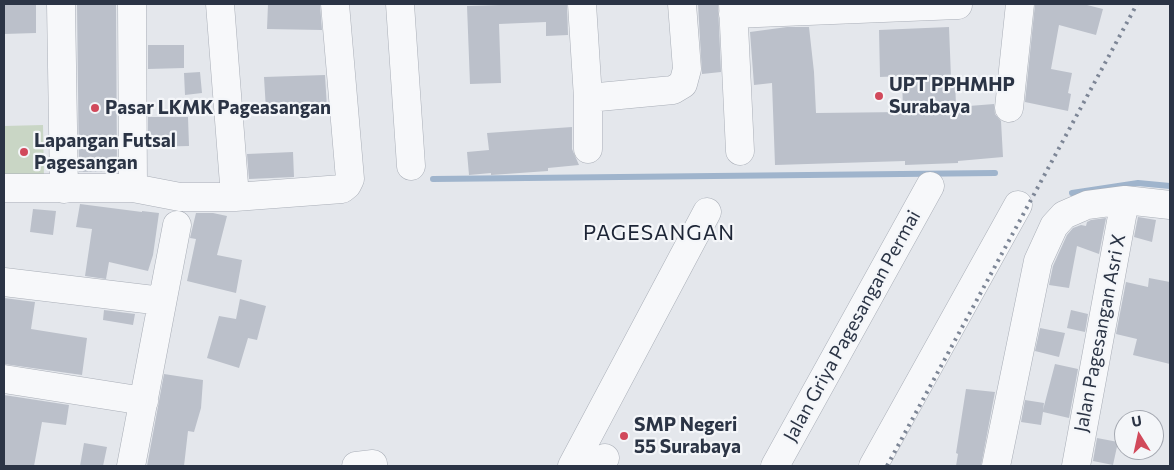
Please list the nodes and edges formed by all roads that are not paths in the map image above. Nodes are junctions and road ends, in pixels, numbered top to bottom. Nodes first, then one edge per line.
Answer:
1 (61, 4) edge
2 (132, 4) edge
3 (220, 4) edge
4 (335, 4) edge
5 (400, 4) edge
6 (582, 4) edge
7 (682, 4) edge
8 (1020, 4) edge
9 (958, 5) edge
10 (733, 9) edge
11 (588, 98) junction
12 (1008, 108) dead end
13 (588, 149) dead end
14 (740, 151) dead end
15 (411, 166) dead end
16 (930, 186) dead end
17 (4, 188) edge
18 (133, 188) junction
19 (64, 189) junction
20 (235, 198) junction
21 (1125, 200) junction
22 (1018, 204) dead end
23 (1170, 205) edge
24 (707, 212) dead end
25 (177, 225) dead end
26 (4, 282) edge
27 (162, 301) junction
28 (4, 378) edge
29 (144, 401) junction
30 (131, 466) edge
31 (572, 466) edge
32 (775, 466) edge
33 (873, 466) edge
34 (996, 466) edge
35 (1076, 466) edge

1 - 19 street
2 - 18 street
3 - 20 street
4 - 20 street
5 - 15 street
6 - 11 street
7 - 11 street
8 - 12 street
9 - 10 street
10 - 14 street
11 - 13 street
16 - 32 street, Jalan Griya Pagesangan Permai
17 - 19 street
18 - 19 street
18 - 20 street
21 - 23 street
21 - 34 street
21 - 35 street, Jalan Pagesangan Asri X
22 - 33 street
24 - 31 street
25 - 27 street
26 - 27 street
27 - 29 street
28 - 29 street
29 - 30 street

